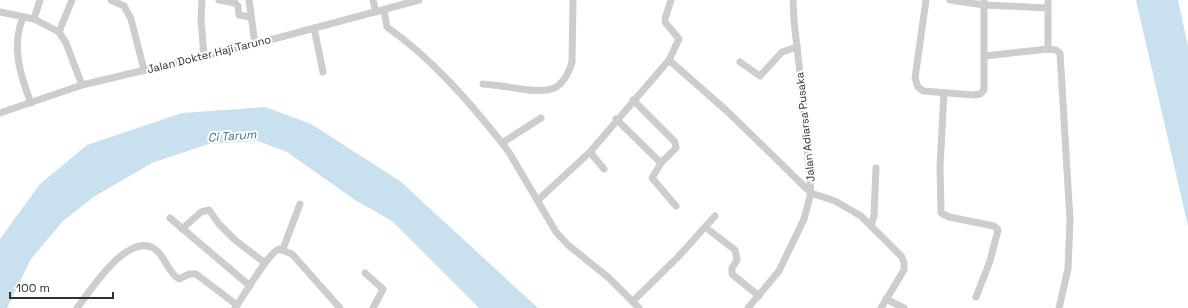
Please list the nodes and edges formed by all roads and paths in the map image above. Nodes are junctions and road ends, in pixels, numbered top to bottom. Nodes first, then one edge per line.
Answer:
1 (40, 0) edge
2 (72, 0) edge
3 (111, 0) edge
4 (202, 0) edge
5 (219, 0) edge
6 (249, 0) edge
7 (373, 0) edge
8 (420, 0) edge
9 (573, 0) edge
10 (671, 0) edge
11 (793, 0) edge
12 (926, 0) edge
13 (950, 0) edge
14 (1048, 0) edge
15 (984, 2) edge
16 (1048, 8) junction
17 (384, 10) junction
18 (0, 12) edge
19 (376, 12) junction
20 (23, 17) junction
21 (251, 17) junction
22 (34, 19) junction
23 (314, 28) junction
24 (59, 32) junction
25 (255, 44) junction
26 (797, 47) junction
27 (1048, 49) junction
28 (985, 56) junction
29 (204, 57) junction
30 (669, 60) junction
31 (740, 62) dead end
32 (144, 70) junction
33 (323, 72) dead end
34 (483, 84) dead end
35 (82, 85) junction
36 (944, 93) junction
37 (632, 100) junction
38 (31, 103) junction
39 (0, 113) edge
40 (541, 118) dead end
41 (616, 119) junction
42 (502, 142) junction
43 (590, 152) junction
44 (661, 163) junction
45 (876, 168) dead end
46 (604, 169) dead end
47 (811, 193) junction
48 (538, 200) junction
49 (300, 204) dead end
50 (676, 206) dead end
51 (714, 216) dead end
52 (170, 218) dead end
53 (871, 226) junction
54 (704, 227) junction
55 (182, 229) junction
56 (283, 249) junction
57 (265, 263) junction
58 (365, 273) dead end
59 (250, 286) junction
60 (759, 296) junction
61 (976, 297) dead end
62 (886, 299) junction
63 (633, 301) junction
64 (236, 307) edge
65 (77, 308) edge
66 (340, 308) edge
67 (373, 308) edge
68 (638, 308) edge
69 (748, 308) edge
70 (881, 308) edge
71 (904, 308) edge
72 (1059, 308) edge

1 - 22 street
2 - 24 street
3 - 32 street
4 - 29 street
5 - 21 street
6 - 21 street
7 - 19 street
8 - 17 street, Jalan Dokter Haji Taruno
9 - 34 street
10 - 30 street
11 - 26 street, Jalan Adiarsa Pusaka
12 - 36 street
13 - 15 street
14 - 16 street
15 - 16 street
15 - 28 street
16 - 27 street
17 - 19 street, Jalan Dokter Haji Taruno
17 - 42 street
18 - 20 street
19 - 23 street, Jalan Dokter Haji Taruno
20 - 22 street
20 - 38 street
21 - 25 street
22 - 24 street
23 - 25 street, Jalan Dokter Haji Taruno
23 - 33 street
24 - 35 street
25 - 29 street, Jalan Dokter Haji Taruno
26 - 31 street
26 - 47 street, Jalan Adiarsa Pusaka
27 - 28 street
27 - 72 street
28 - 36 street
29 - 32 street, Jalan Dokter Haji Taruno
30 - 37 street
30 - 47 street
32 - 35 street, Jalan Dokter Haji Taruno
35 - 38 street, Jalan Dokter Haji Taruno
36 - 61 street
37 - 41 street
37 - 44 street
38 - 39 street, Jalan Dokter Haji Taruno
40 - 42 street
41 - 43 street
41 - 44 street
42 - 48 street
43 - 46 street
43 - 48 street
44 - 50 street
45 - 53 street
47 - 53 street
47 - 60 street, Jalan Adiarsa Pusaka
48 - 63 street
49 - 56 street
51 - 54 street
52 - 55 street
53 - 62 street
54 - 60 street
54 - 63 street
55 - 57 street
55 - 59 street
56 - 57 street
56 - 66 street
57 - 59 street
58 - 67 street
59 - 64 street
60 - 69 street, Jalan Adiarsa Pusaka
62 - 70 street
62 - 71 street
63 - 68 street
64 - 65 street

